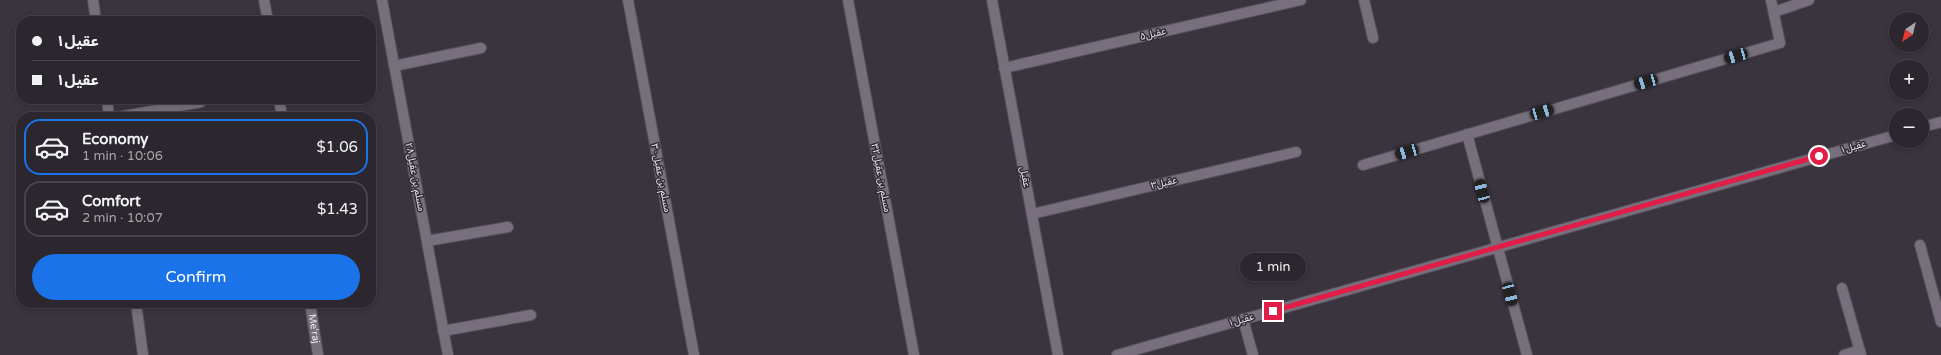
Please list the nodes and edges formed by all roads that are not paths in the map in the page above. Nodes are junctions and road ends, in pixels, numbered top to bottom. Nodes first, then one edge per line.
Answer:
1 (93, 0) edge
2 (264, 0) edge
3 (382, 0) edge
4 (628, 0) edge
5 (848, 0) edge
6 (992, 0) edge
7 (1301, 0) edge
8 (1364, 0) edge
9 (1771, 0) edge
10 (1809, 0) edge
11 (1774, 12) junction
12 (95, 16) edge
13 (267, 16) edge
14 (1373, 38) dead end
15 (481, 48) dead end
16 (394, 66) junction
17 (1004, 68) junction
18 (190, 104) edge
19 (146, 112) edge
20 (1941, 122) edge
21 (1929, 125) edge
22 (1467, 134) junction
23 (1889, 137) edge
24 (1296, 152) dead end
25 (1363, 165) dead end
26 (1032, 214) junction
27 (508, 227) dead end
28 (427, 241) junction
29 (1920, 245) dead end
30 (1498, 247) junction
31 (1842, 288) dead end
32 (137, 308) edge
33 (311, 308) edge
34 (531, 315) dead end
35 (1243, 319) junction
36 (1941, 322) edge
37 (443, 331) junction
38 (1860, 353) edge
39 (143, 355) edge
40 (318, 355) edge
41 (448, 355) edge
42 (694, 355) edge
43 (914, 355) edge
44 (1058, 355) edge
45 (1117, 355) edge
46 (1253, 355) edge
47 (1527, 355) edge
48 (1844, 355) edge

1 - 12 street
2 - 13 street
3 - 16 street, مسلم بن عقیل۲۸
4 - 42 street, مسلم بن عقیل۳۰
5 - 43 street, مسلم بن عقیل۳۲
6 - 17 street, عقیل
7 - 17 street, عقیل۵
8 - 14 street
9 - 11 street
10 - 11 street
11 - 22 street
15 - 16 street
16 - 28 street, مسلم بن عقیل۲۸
17 - 26 street, عقیل
18 - 19 street
20 - 21 street
22 - 25 street
22 - 30 street
23 - 30 street, عقیل۱
24 - 26 street, عقیل۳
26 - 44 street, عقیل
27 - 28 street
28 - 37 street, مسلم بن عقیل۲۸
29 - 36 street
30 - 35 street, عقیل۱
30 - 47 street
31 - 38 street
32 - 39 street
33 - 40 street, Me'raj
34 - 37 street
35 - 45 street, عقیل۱
35 - 46 street
37 - 41 street, مسلم بن عقیل۲۸
38 - 48 street

